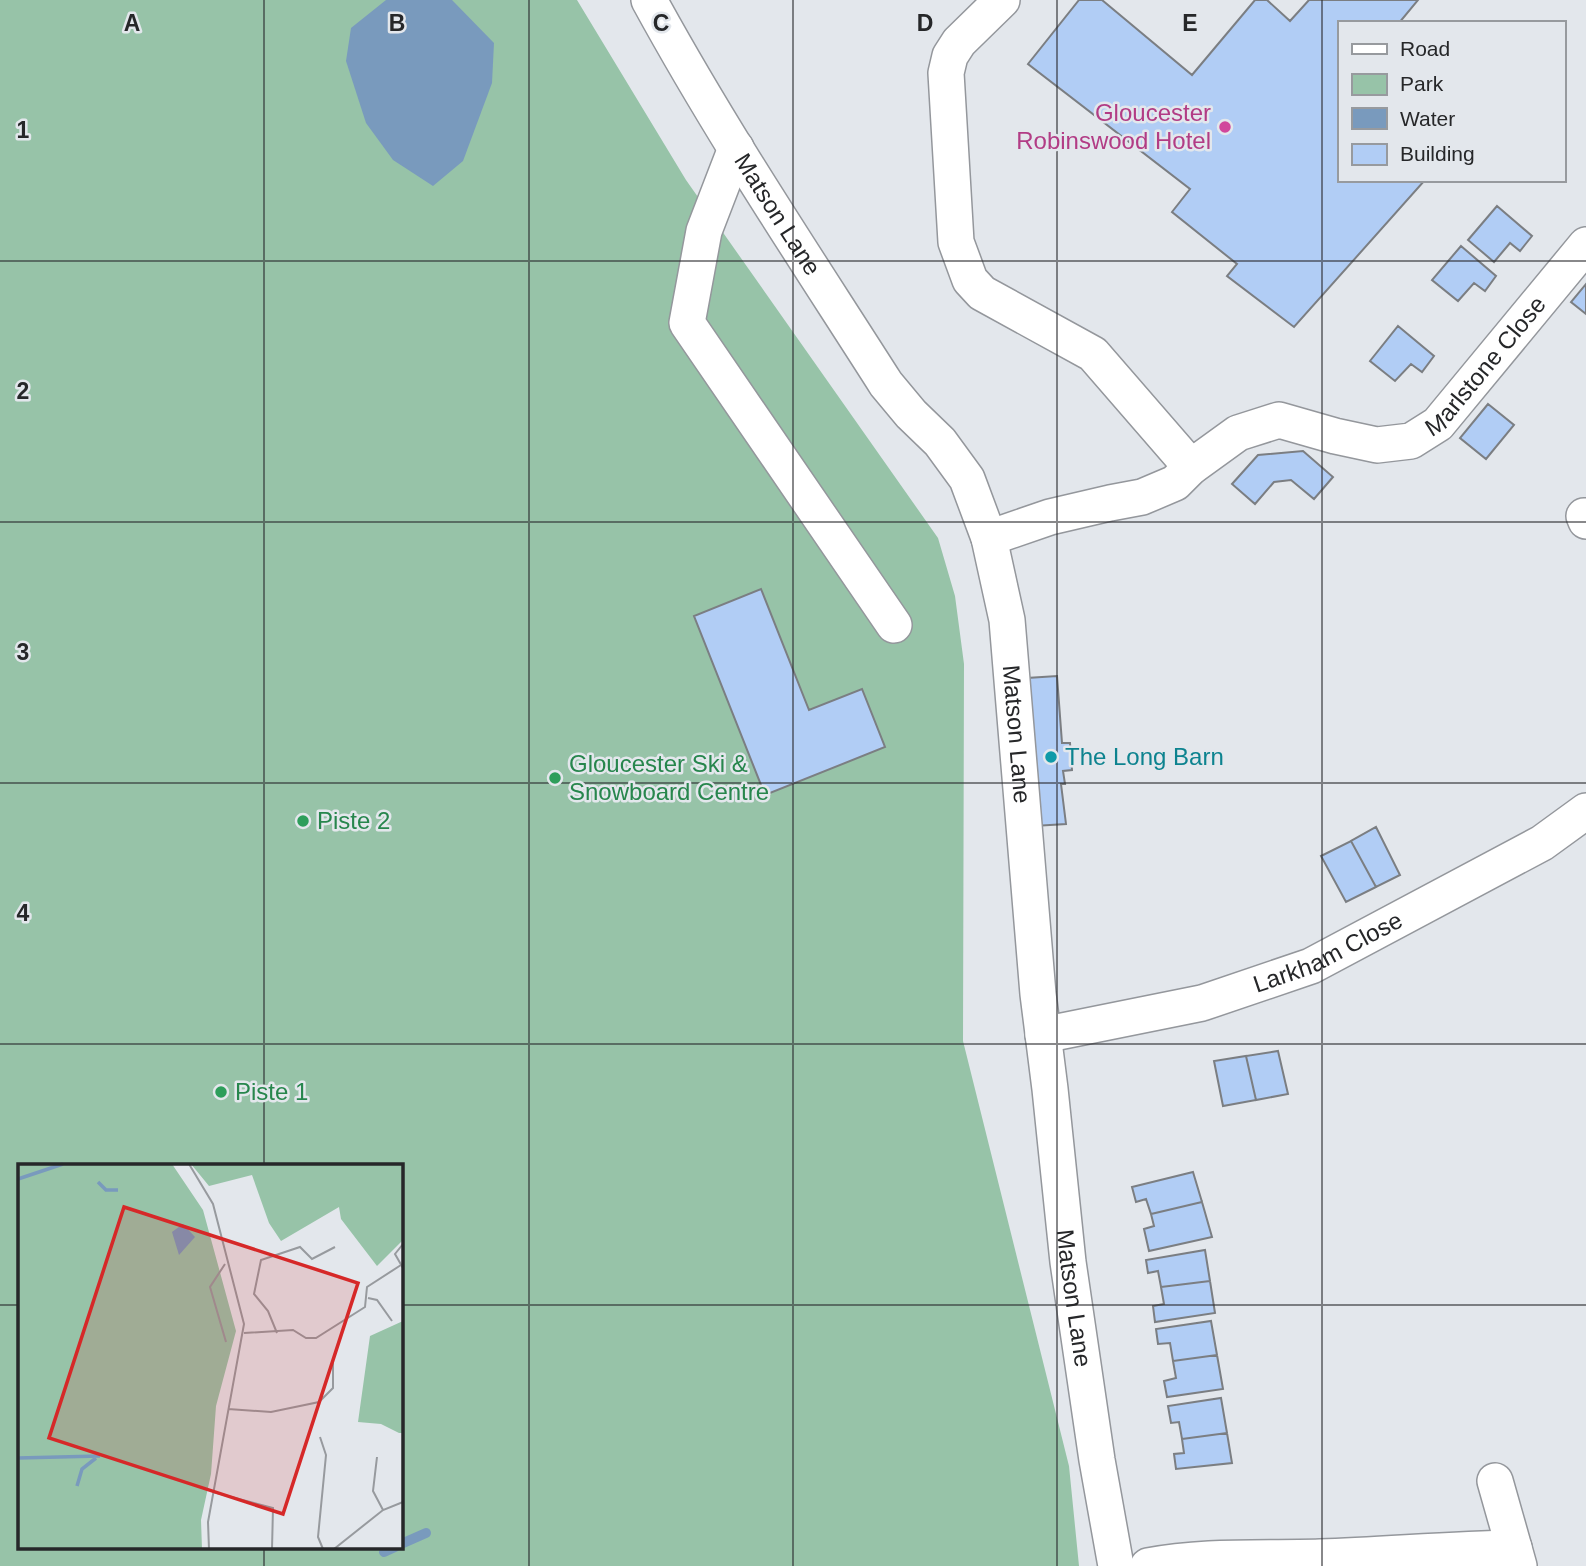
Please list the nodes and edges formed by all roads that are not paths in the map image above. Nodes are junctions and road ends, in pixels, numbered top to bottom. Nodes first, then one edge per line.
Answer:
1 (649, 0) edge
2 (1002, 0) edge
3 (736, 148) junction
4 (1586, 245) edge
5 (1191, 467) junction
6 (989, 538) junction
7 (894, 625) dead end
8 (1586, 811) edge
9 (1043, 1035) junction
10 (1495, 1481) dead end
11 (1517, 1557) edge
12 (1116, 1566) edge
13 (1148, 1566) edge

1 - 3 street, Matson Lane
2 - 5 street
3 - 6 street, Matson Lane
3 - 7 street
4 - 5 street, Marlstone Close
5 - 6 street, Marlstone Close
6 - 9 street, Matson Lane
8 - 9 street, Larkham Close
9 - 12 street, Matson Lane
10 - 11 street
11 - 13 street

